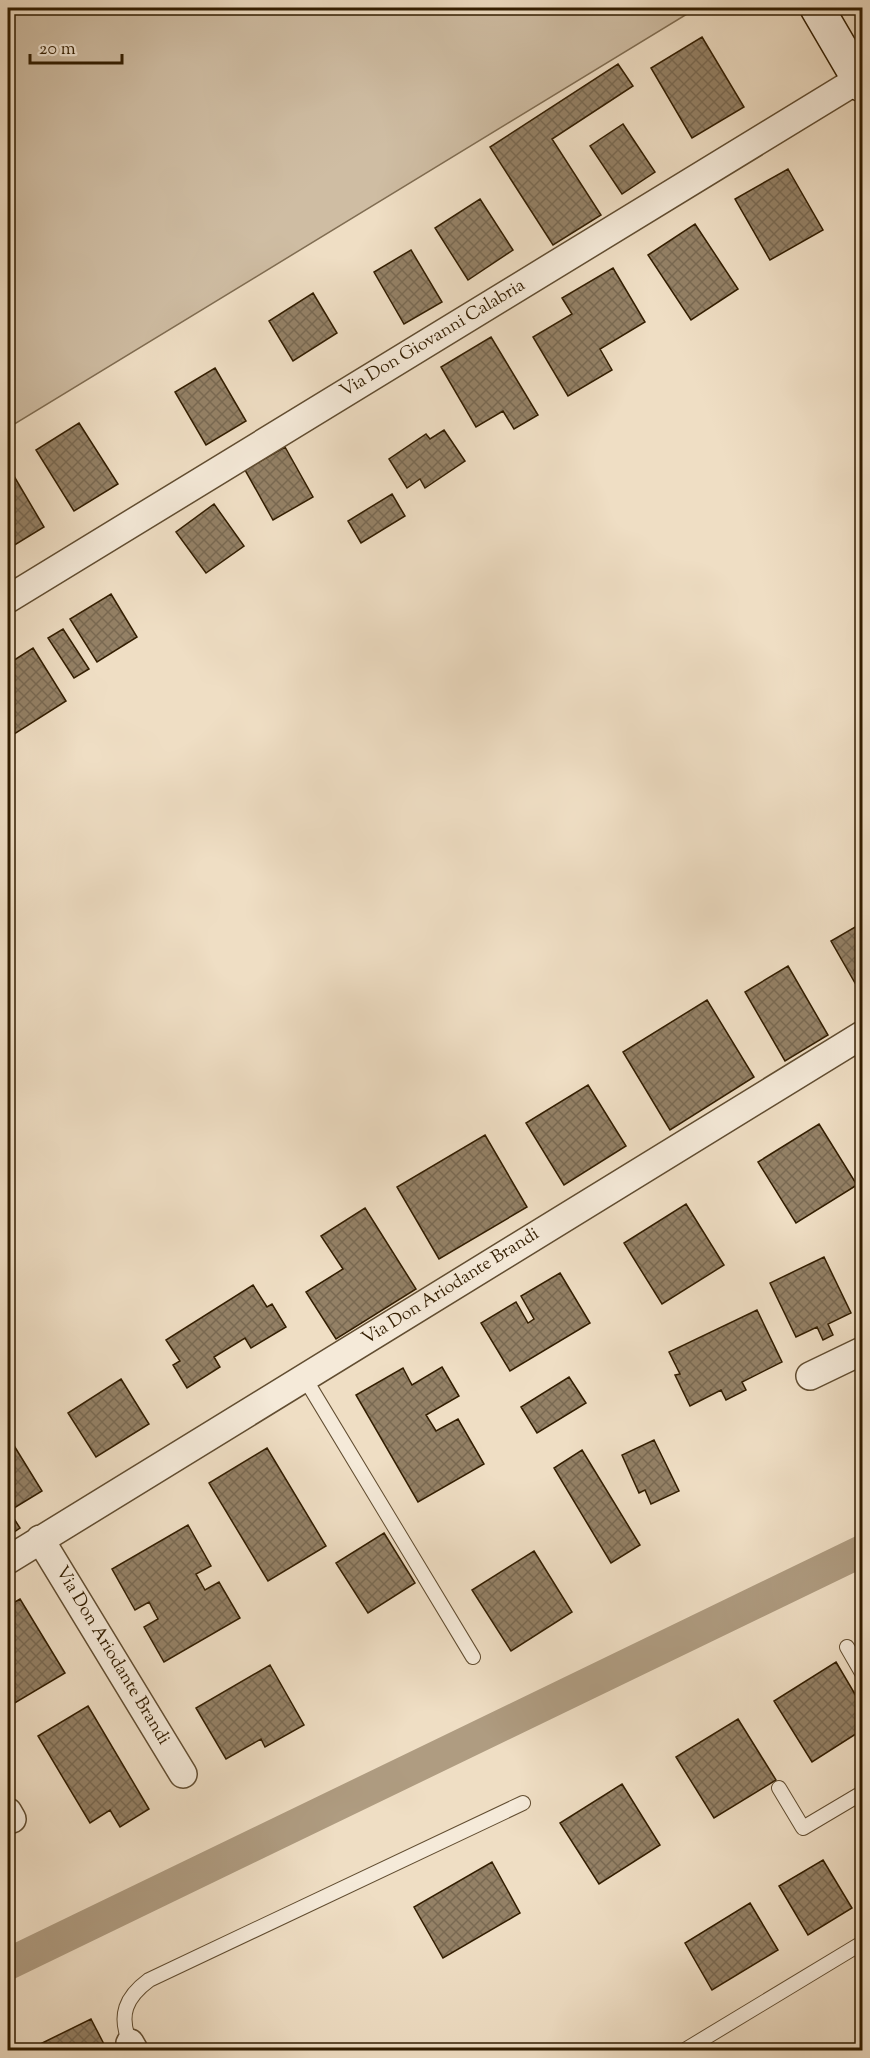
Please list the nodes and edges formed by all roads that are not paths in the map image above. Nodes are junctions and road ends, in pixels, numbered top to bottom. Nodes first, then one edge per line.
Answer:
1 (817, 8) edge
2 (861, 82) edge
3 (8, 599) edge
4 (862, 1035) edge
5 (862, 1351) edge
6 (810, 1376) dead end
7 (304, 1377) junction
8 (40, 1539) junction
9 (8, 1560) edge
10 (847, 1647) dead end
11 (473, 1657) dead end
12 (862, 1673) edge
13 (183, 1774) dead end
14 (779, 1788) dead end
15 (862, 1793) edge
16 (523, 1803) dead end
17 (862, 1943) edge
18 (132, 2047) edge
19 (685, 2050) edge

1 - 2 street
2 - 3 street, Via Don Giovanni Calabria
4 - 7 street, Via Don Ariodante Brandi
5 - 6 street
7 - 8 street, Via Don Ariodante Brandi
7 - 11 lane
8 - 9 street, Via Don Ariodante Brandi
8 - 13 street, Via Don Ariodante Brandi
10 - 12 lane
14 - 15 lane
16 - 18 lane
17 - 19 lane

